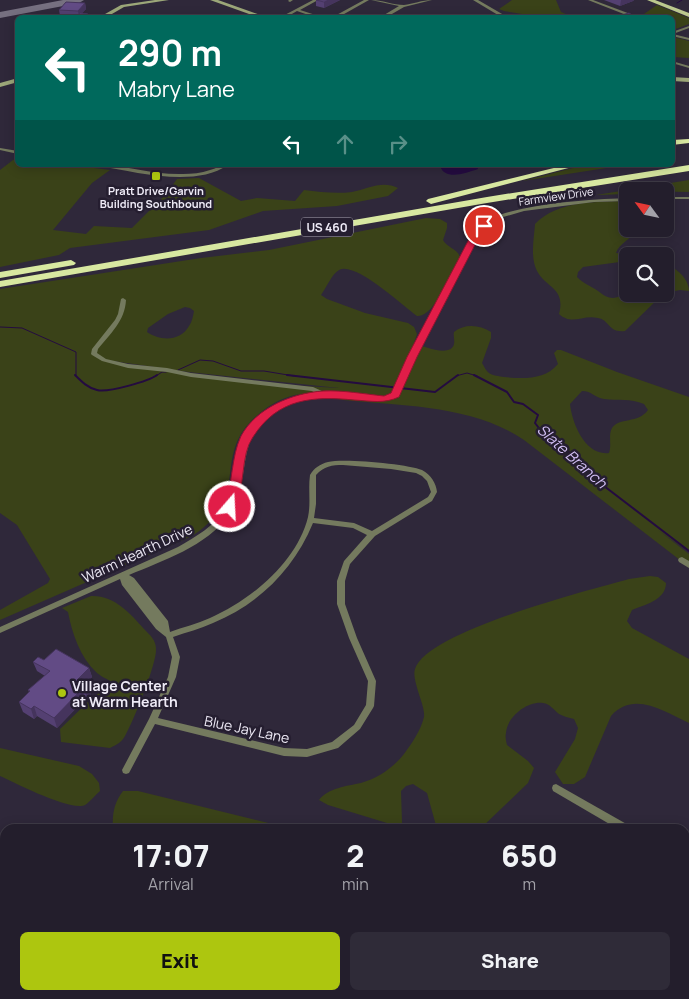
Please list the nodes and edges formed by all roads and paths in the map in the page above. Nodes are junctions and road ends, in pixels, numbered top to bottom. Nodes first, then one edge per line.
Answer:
1 (166, 0) edge
2 (213, 0) edge
3 (316, 0) edge
4 (367, 0) edge
5 (373, 0) edge
6 (430, 0) edge
7 (475, 0) edge
8 (590, 0) edge
9 (650, 0) edge
10 (657, 0) edge
11 (403, 6) junction
12 (296, 10) junction
13 (689, 13) edge
14 (106, 15) edge
15 (258, 15) edge
16 (287, 15) edge
17 (313, 15) edge
18 (339, 15) edge
19 (386, 15) edge
20 (501, 15) edge
21 (630, 15) edge
22 (689, 27) edge
23 (675, 33) edge
24 (675, 35) edge
25 (689, 39) edge
26 (675, 63) edge
27 (689, 67) edge
28 (675, 79) edge
29 (689, 80) edge
30 (15, 81) edge
31 (0, 85) edge
32 (689, 141) edge
33 (675, 143) edge
34 (0, 149) edge
35 (15, 152) edge
36 (689, 160) edge
37 (675, 162) edge
38 (116, 167) edge
39 (222, 167) edge
40 (568, 167) edge
41 (641, 167) edge
42 (689, 168) edge
43 (674, 198) edge
44 (689, 198) edge
45 (619, 200) edge
46 (431, 201) junction
47 (0, 275) edge
48 (0, 284) edge
49 (123, 300) dead end
50 (323, 394) junction
51 (390, 398) joint
52 (311, 520) junction
53 (372, 534) junction
54 (122, 575) junction
55 (0, 630) edge
56 (167, 633) junction
57 (153, 720) junction
58 (126, 770) dead end
59 (556, 788) dead end
60 (617, 824) edge

1 - 14 main road
2 - 15 main road
3 - 12 street
4 - 18 street
5 - 11 street
6 - 11 street
7 - 20 street
8 - 21 street
9 - 13 main road
10 - 13 main road
11 - 19 street
12 - 16 street
12 - 17 street
22 - 23 street
24 - 25 street
26 - 27 street
28 - 29 main road
30 - 31 main road
32 - 33 highway
34 - 35 street
36 - 37 highway
38 - 39 street
40 - 46 highway
41 - 46 highway, US 460
42 - 48 highway, US 460
43 - 44 street
45 - 51 street, Farmview Drive
46 - 47 highway, US 460
49 - 50 street
50 - 51 street, Warm Hearth Drive
50 - 54 street, Warm Hearth Drive
52 - 53 street
52 - 53 street, Blue Jay Lane
52 - 56 street, Blue Jay Lane
53 - 57 street, Blue Jay Lane
54 - 55 street, Warm Hearth Drive
54 - 56 street
56 - 57 street
57 - 58 street
59 - 60 street

